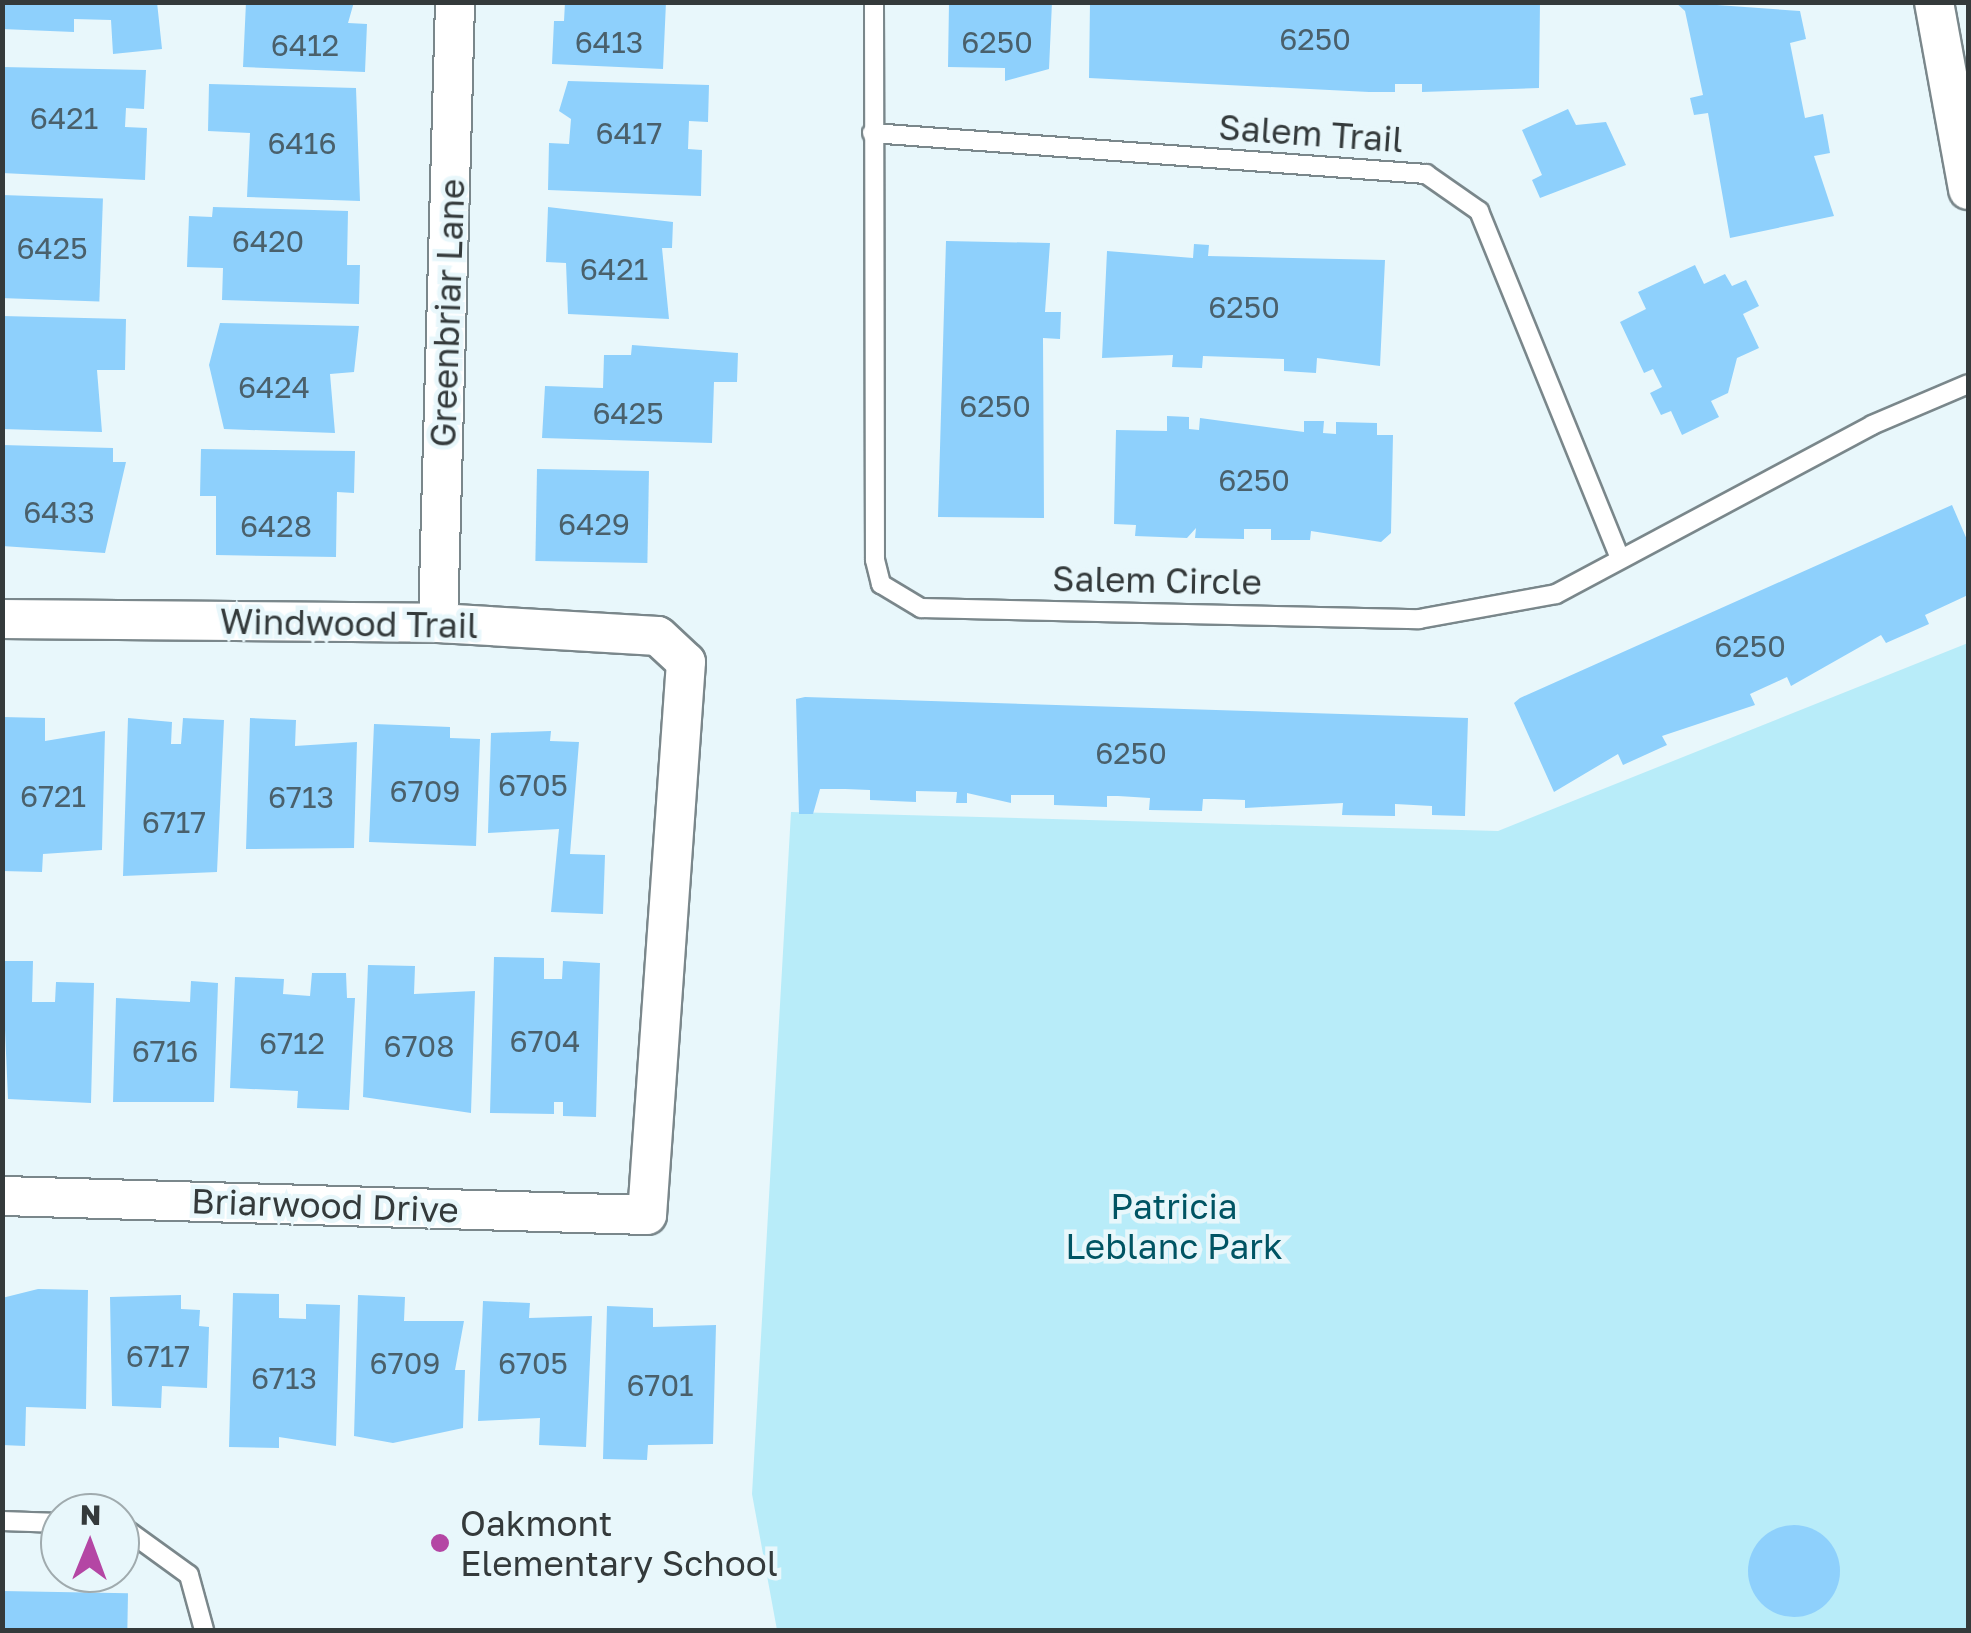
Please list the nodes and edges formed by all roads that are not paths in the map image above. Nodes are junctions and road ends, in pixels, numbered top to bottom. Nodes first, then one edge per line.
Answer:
1 (455, 2) edge
2 (874, 2) edge
3 (1934, 2) edge
4 (872, 133) junction
5 (1968, 190) edge
6 (1968, 384) edge
7 (1620, 559) junction
8 (2, 619) edge
9 (438, 623) junction
10 (2, 1196) edge
11 (646, 1214) joint
12 (2, 1521) edge
13 (40, 1522) edge
14 (140, 1539) edge
15 (204, 1630) edge

1 - 9 street, Greenbriar Lane
2 - 4 lane, Salem Circle
3 - 5 street
4 - 7 lane, Salem Trail
4 - 7 lane, Salem Circle
6 - 7 lane, Salem Circle
8 - 9 street, Windwood Trail
9 - 11 street, Windwood Trail
10 - 11 street, Briarwood Drive
12 - 13 lane
14 - 15 lane

